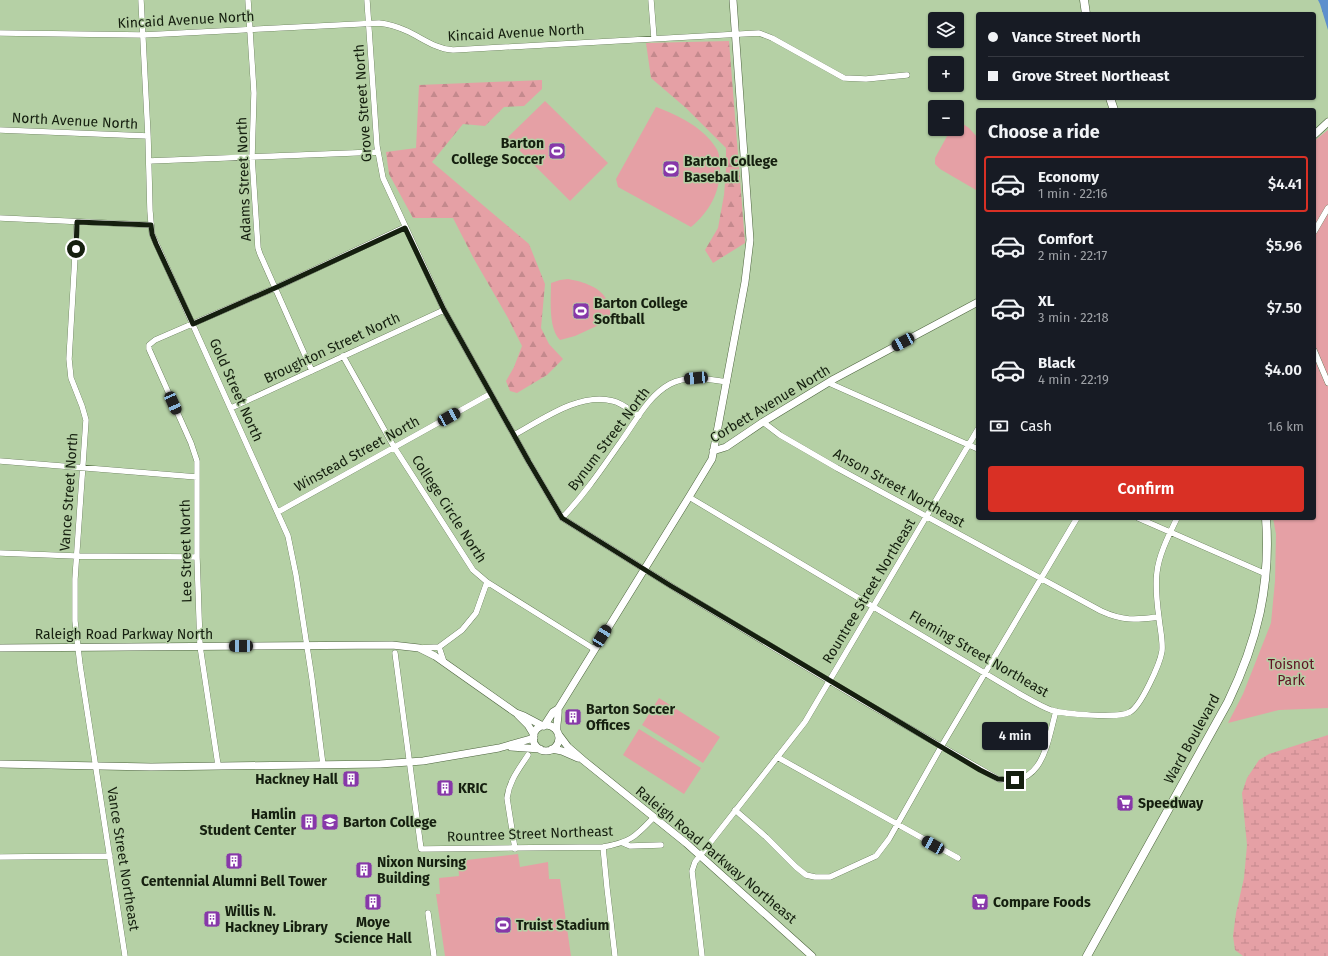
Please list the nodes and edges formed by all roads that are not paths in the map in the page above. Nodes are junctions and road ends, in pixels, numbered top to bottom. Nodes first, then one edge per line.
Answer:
1 (141, 0) edge
2 (248, 0) edge
3 (367, 0) edge
4 (651, 0) edge
5 (733, 0) edge
6 (1084, 0) edge
7 (1086, 12) edge
8 (369, 23) junction
9 (250, 29) junction
10 (0, 33) edge
11 (736, 34) junction
12 (144, 35) junction
13 (654, 38) junction
14 (907, 75) dead end
15 (1328, 122) edge
16 (0, 130) edge
17 (1316, 133) edge
18 (148, 136) junction
19 (378, 152) junction
20 (252, 157) junction
21 (149, 161) junction
22 (1328, 208) edge
23 (0, 218) edge
24 (77, 222) junction
25 (151, 225) junction
26 (405, 228) junction
27 (1316, 229) edge
28 (275, 288) junction
29 (976, 303) edge
30 (444, 310) junction
31 (193, 324) junction
32 (343, 356) junction
33 (1316, 356) edge
34 (312, 371) junction
35 (727, 382) junction
36 (829, 382) junction
37 (1328, 383) edge
38 (490, 394) junction
39 (231, 408) junction
40 (639, 416) junction
41 (763, 422) junction
42 (976, 433) edge
43 (514, 435) junction
44 (969, 445) junction
45 (394, 447) junction
46 (976, 448) edge
47 (714, 451) junction
48 (0, 461) edge
49 (83, 468) junction
50 (197, 477) junction
51 (689, 497) junction
52 (278, 512) junction
53 (927, 516) junction
54 (562, 518) junction
55 (1076, 520) edge
56 (1143, 520) edge
57 (1176, 520) edge
58 (1266, 520) edge
59 (1171, 532) junction
60 (0, 553) edge
61 (76, 556) junction
62 (197, 557) junction
63 (644, 570) junction
64 (1266, 574) junction
65 (1041, 579) junction
66 (487, 582) junction
67 (873, 606) junction
68 (1159, 617) junction
69 (200, 646) junction
70 (307, 646) junction
71 (78, 647) junction
72 (439, 647) junction
73 (0, 648) edge
74 (419, 648) junction
75 (594, 649) junction
76 (395, 653) dead end
77 (444, 662) junction
78 (985, 673) junction
79 (829, 680) junction
80 (558, 709) junction
81 (1056, 711) junction
82 (516, 713) junction
83 (543, 726) junction
84 (558, 733) junction
85 (534, 736) junction
86 (505, 747) junction
87 (941, 747) junction
88 (540, 749) junction
89 (552, 749) junction
90 (528, 755) dead end
91 (777, 757) junction
92 (583, 760) junction
93 (409, 762) junction
94 (0, 764) edge
95 (218, 765) junction
96 (322, 765) junction
97 (96, 766) junction
98 (735, 810) junction
99 (654, 817) junction
100 (897, 825) junction
101 (622, 843) junction
102 (661, 845) dead end
103 (603, 847) junction
104 (515, 848) junction
105 (700, 855) junction
106 (110, 856) junction
107 (0, 857) edge
108 (958, 858) dead end
109 (428, 914) dead end
110 (125, 956) edge
111 (434, 956) edge
112 (615, 956) edge
113 (702, 956) edge
114 (812, 956) edge
115 (1087, 956) edge

1 - 12 street, Gold Street North
2 - 9 street, Adams Street North
3 - 8 street, Grove Street North
4 - 13 street
5 - 11 street
6 - 7 main road
8 - 9 street, Kincaid Avenue North
8 - 13 street, Kincaid Avenue North
8 - 19 street, Grove Street North
9 - 12 street, Kincaid Avenue North
9 - 20 street, Adams Street North
10 - 12 street, Kincaid Avenue North
11 - 13 street, Kincaid Avenue North
11 - 14 street, Kincaid Avenue North
11 - 35 street
12 - 18 street, Gold Street North
15 - 17 street
16 - 18 street, North Avenue North
18 - 21 street, Gold Street North
19 - 20 street
19 - 26 street, Grove Street North
20 - 21 street
20 - 28 street, Adams Street North
21 - 25 street, Gold Street North
22 - 27 street
23 - 24 street
24 - 25 street
24 - 49 street, Vance Street North
25 - 31 street, Gold Street North
26 - 28 street
26 - 30 street, Grove Street North
28 - 31 street
28 - 34 street, Adams Street North
29 - 36 street, Corbett Avenue North
30 - 32 street, Broughton Street North
30 - 38 street, Grove Street North
31 - 39 street, Gold Street North
31 - 50 street, Lee Street North
32 - 34 street, Broughton Street North
32 - 45 street, College Circle North
33 - 37 street
34 - 39 street, Broughton Street North
35 - 40 street, Bynum Street North
35 - 47 street
36 - 41 street, Corbett Avenue North
36 - 44 street
38 - 43 street, Grove Street North
38 - 45 street, Winstead Street North
39 - 52 street, Gold Street North
40 - 43 street
40 - 54 street, Bynum Street North
41 - 47 street, Corbett Avenue North
41 - 53 street, Anson Street Northeast
42 - 44 street, Rountree Street Northeast
43 - 54 street, Grove Street North
44 - 46 street
44 - 53 street, Rountree Street Northeast
45 - 52 street, Winstead Street North
45 - 66 street, College Circle North
47 - 51 street, Corbett Avenue North
48 - 49 street
49 - 50 street
49 - 61 street, Vance Street North
50 - 62 street, Lee Street North
51 - 63 street, Corbett Avenue North
51 - 67 street, Fleming Street Northeast
52 - 70 street, Gold Street North
53 - 65 street, Anson Street Northeast
53 - 67 street, Rountree Street Northeast
54 - 63 street, Grove Street North
55 - 65 street
56 - 59 street
57 - 59 street, Fleming Street Northeast
58 - 64 main road, Ward Boulevard
59 - 64 street
59 - 68 street, Fleming Street Northeast
60 - 61 street
61 - 62 street
61 - 71 street, Vance Street North
62 - 69 street, Lee Street North
63 - 75 street, Corbett Avenue North
63 - 79 street, Grove Street North
64 - 115 main road, Ward Boulevard
65 - 68 street, Anson Street Northeast
65 - 78 street
66 - 72 street
66 - 75 street, College Circle North
67 - 78 street, Fleming Street Northeast
67 - 79 street, Rountree Street Northeast
68 - 81 street, Fleming Street Northeast
69 - 70 street, Raleigh Road Parkway North
69 - 71 street, Raleigh Road Parkway North
69 - 95 street, Lee Street North
70 - 74 street, Raleigh Road Parkway North
70 - 96 street, Gold Street North
71 - 73 street, Raleigh Road Parkway North
71 - 97 street, Vance Street North
72 - 74 street
72 - 77 street
74 - 77 street, Raleigh Road Parkway North
75 - 80 street, Corbett Avenue North
76 - 93 street
77 - 82 street, Raleigh Road Parkway North
78 - 81 street, Fleming Street Northeast
78 - 87 street
79 - 87 street, Grove Street North
79 - 91 street, Rountree Street Northeast
80 - 83 street, Corbett Avenue North
80 - 84 street, Corbett Avenue North
81 - 87 street, Grove Street North
82 - 83 street, Raleigh Road Parkway North
82 - 85 street, Raleigh Road Parkway North
83 - 84 street
83 - 85 street
84 - 89 street
84 - 92 street, Raleigh Road Parkway Northeast
85 - 86 street
85 - 88 street
86 - 88 street
86 - 93 street
87 - 100 street
88 - 89 street
89 - 92 street, Raleigh Road Parkway Northeast
90 - 104 street
91 - 98 street, Rountree Street Northeast
91 - 100 street
92 - 99 street, Raleigh Road Parkway Northeast
93 - 96 street
93 - 104 street, Rountree Street Northeast
94 - 97 street
95 - 96 street
95 - 97 street
97 - 106 street, Vance Street Northeast
98 - 100 street
98 - 105 street, Rountree Street Northeast
99 - 101 street, Rountree Street Northeast
99 - 105 street, Raleigh Road Parkway Northeast
100 - 108 street
101 - 102 street
101 - 103 street, Rountree Street Northeast
103 - 104 street, Rountree Street Northeast
103 - 112 street
105 - 113 street, Rountree Street Northeast
105 - 114 street, Raleigh Road Parkway Northeast
106 - 107 street
106 - 110 street, Vance Street Northeast
109 - 111 street

